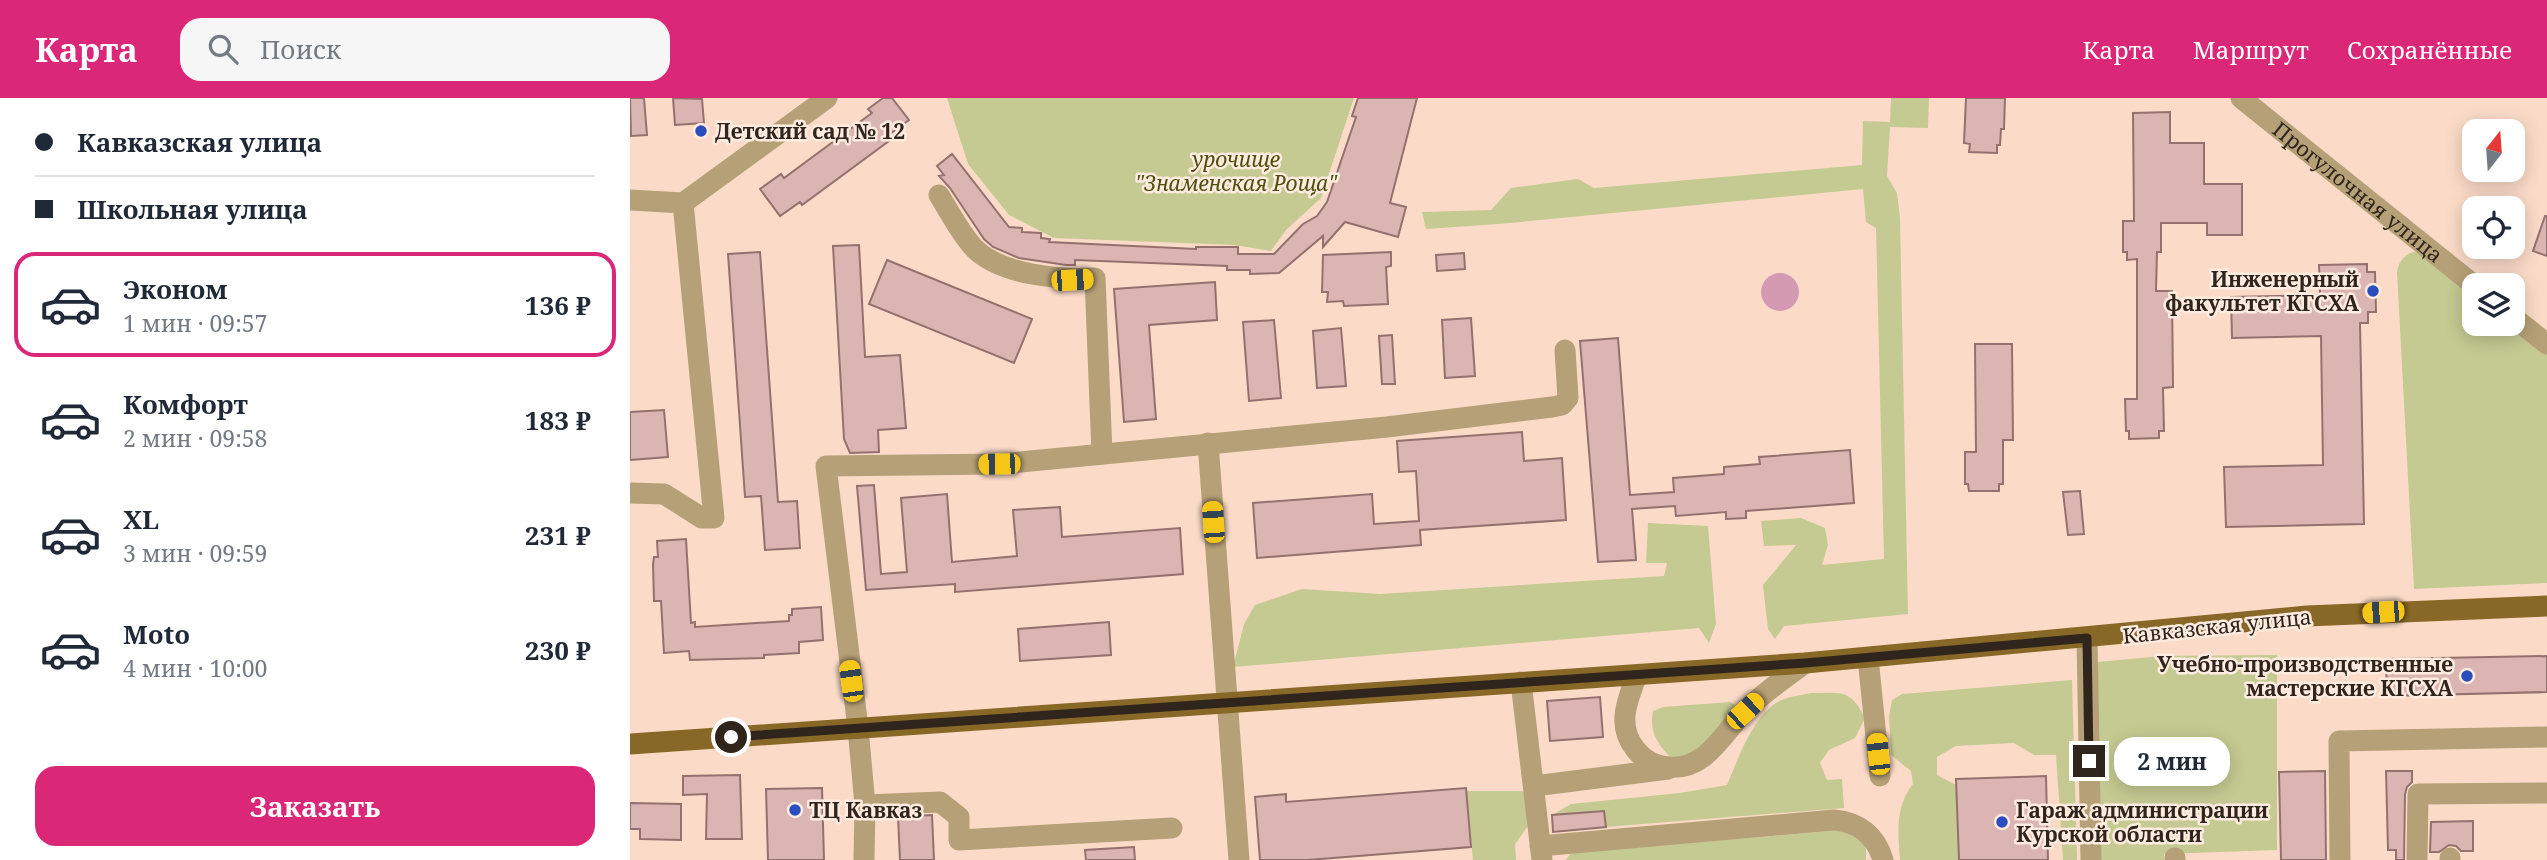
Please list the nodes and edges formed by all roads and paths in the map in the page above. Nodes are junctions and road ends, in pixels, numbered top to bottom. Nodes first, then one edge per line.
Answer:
1 (827, 98) edge
2 (2241, 98) edge
3 (939, 195) dead end
4 (630, 200) edge
5 (683, 203) junction
6 (2462, 275) edge
7 (2525, 327) edge
8 (2547, 344) edge
9 (1564, 350) dead end
10 (1208, 443) junction
11 (1101, 454) junction
12 (630, 494) edge
13 (2547, 606) edge
14 (2087, 638) junction
15 (1868, 658) junction
16 (1805, 663) junction
17 (1637, 675) junction
18 (1521, 682) junction
19 (1226, 705) junction
20 (858, 728) junction
21 (2547, 737) edge
22 (630, 744) edge
23 (1673, 768) junction
24 (1880, 776) dead end
25 (1534, 786) junction
26 (2547, 793) edge
27 (865, 805) junction
28 (1172, 828) dead end
29 (1541, 853) edge
30 (864, 860) edge
31 (1239, 860) edge
32 (1882, 860) edge
33 (2091, 860) edge
34 (2340, 860) edge
35 (2417, 860) edge

1 - 5 street
2 - 6 street, Прогулочная улица
3 - 11 street
4 - 5 street
5 - 12 street
7 - 8 street
9 - 10 street
10 - 11 street
10 - 19 street
11 - 20 street
13 - 14 main road, Кавказская улица
14 - 15 main road, Кавказская улица
14 - 33 street
15 - 16 main road, Кавказская улица
15 - 24 street
16 - 17 main road, Кавказская улица
16 - 23 street
17 - 18 main road, Кавказская улица
17 - 23 street
18 - 19 main road, Кавказская улица
18 - 25 street
19 - 20 main road, Кавказская улица
19 - 31 street
20 - 22 main road, Кавказская улица
20 - 27 street
21 - 34 street
23 - 25 street
25 - 29 street
26 - 35 street
27 - 28 street
27 - 30 street
29 - 32 street

